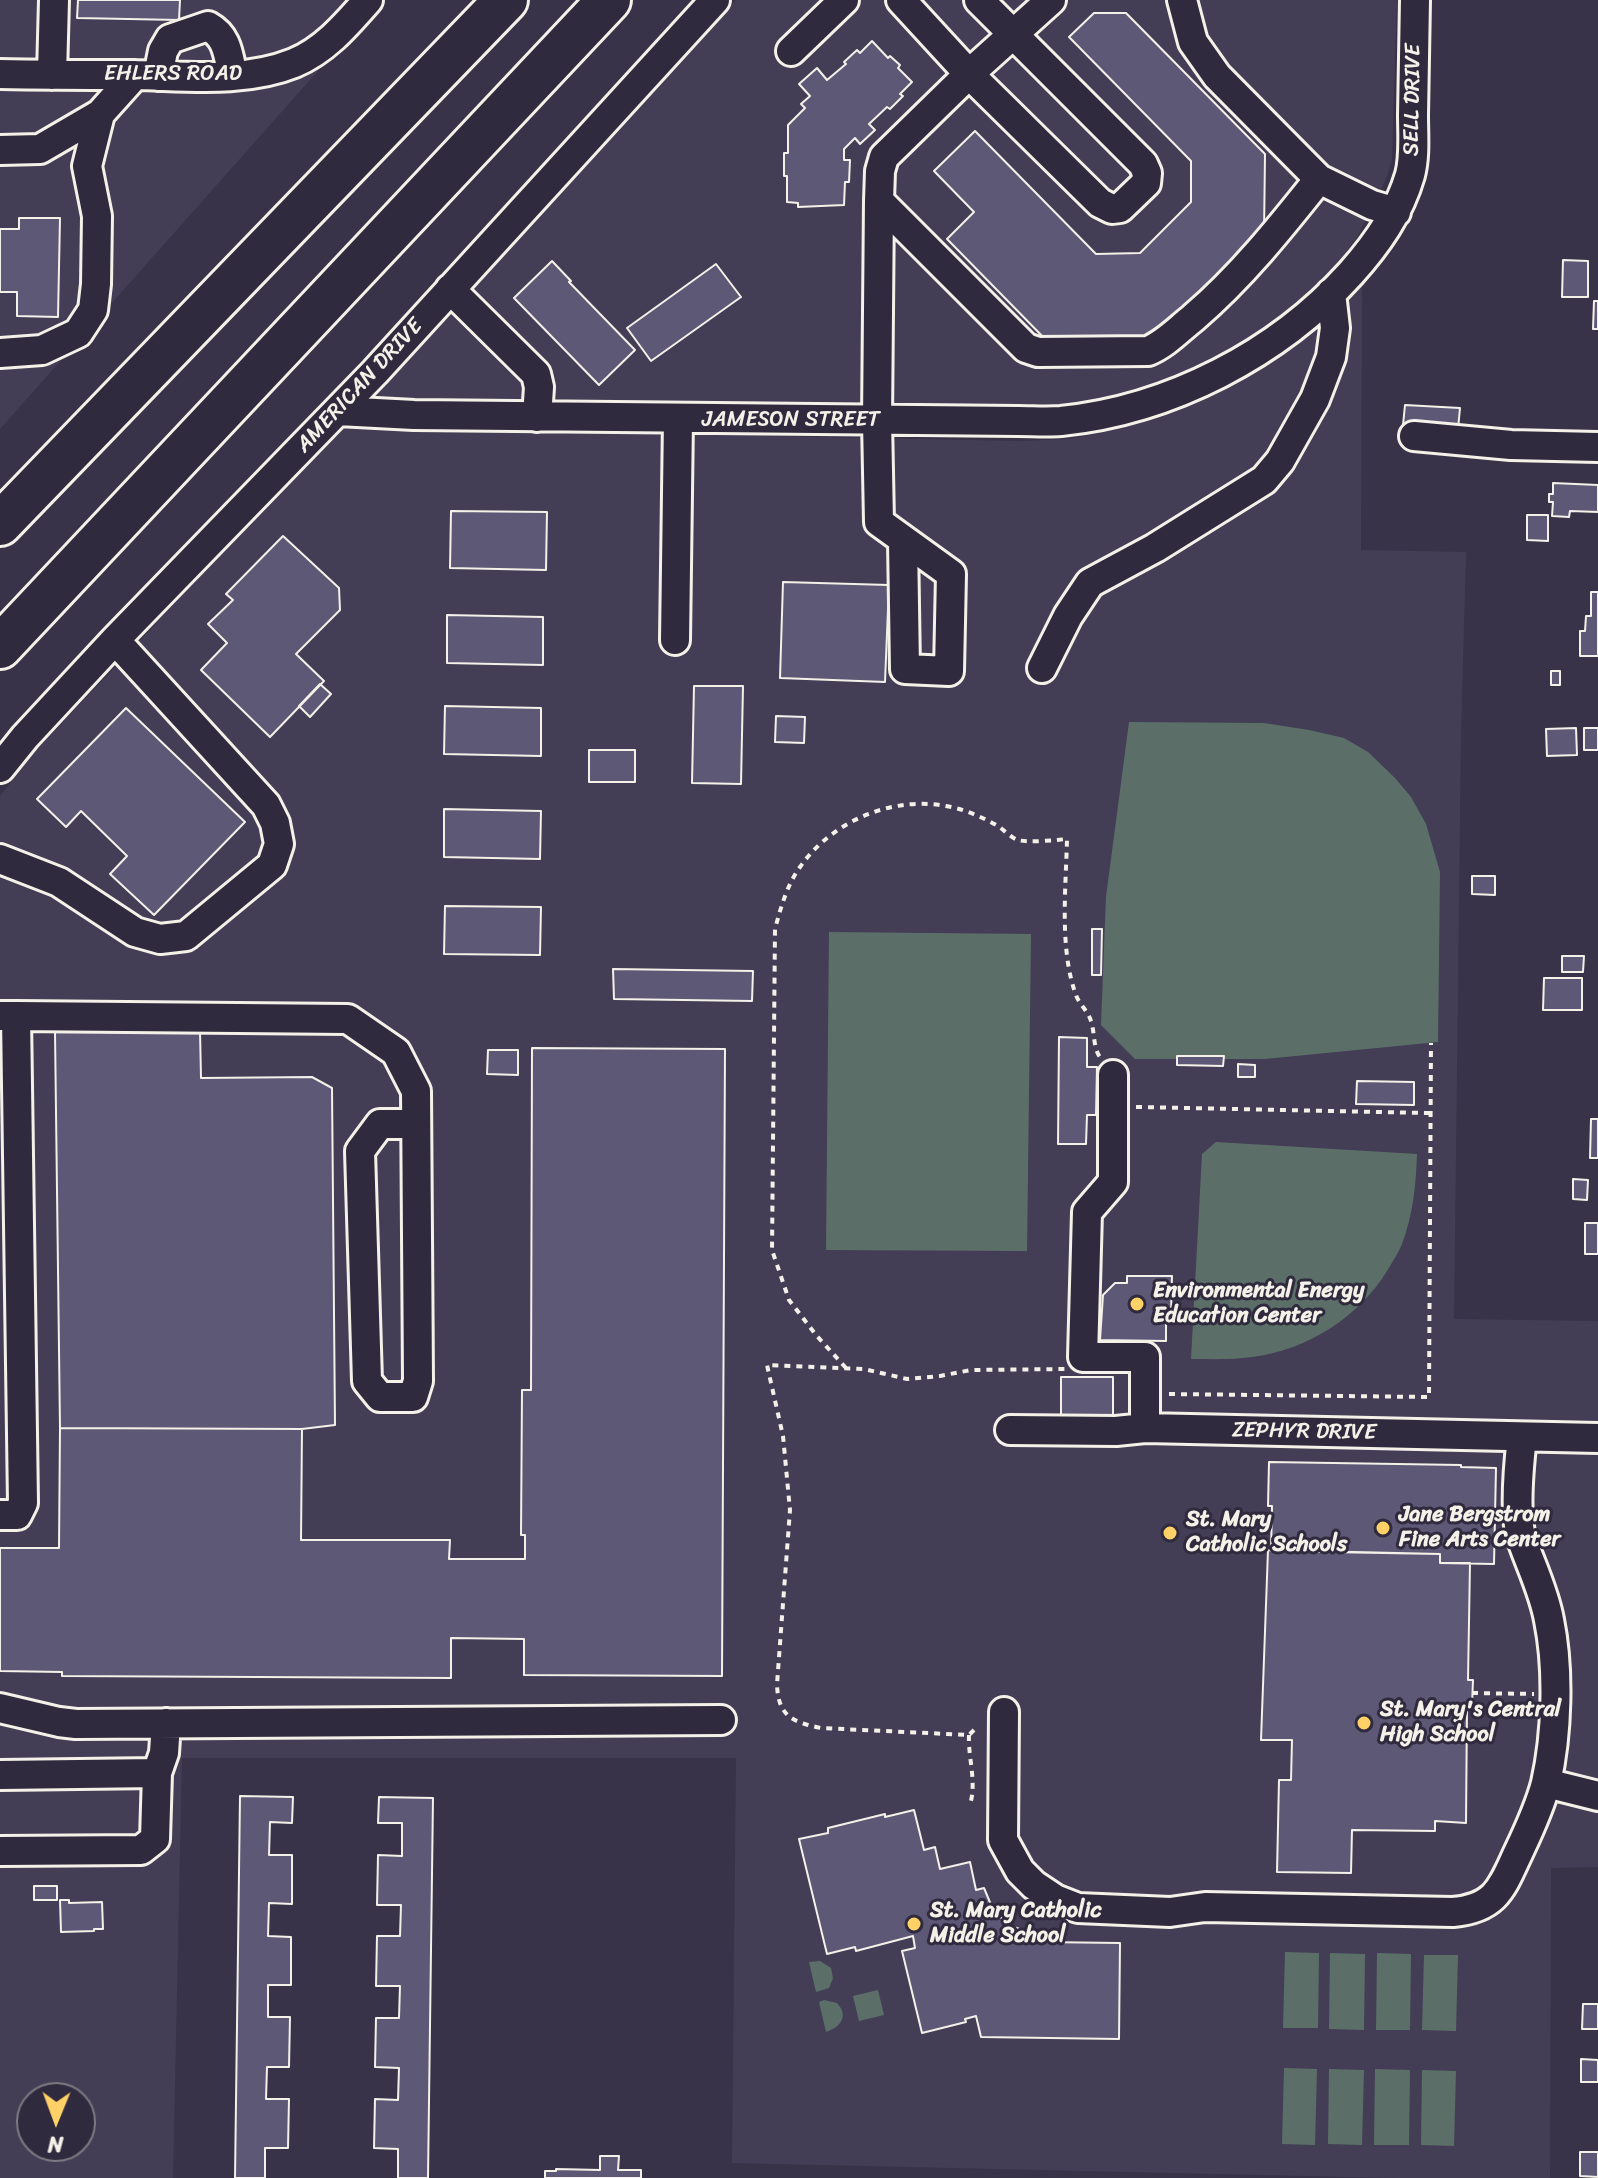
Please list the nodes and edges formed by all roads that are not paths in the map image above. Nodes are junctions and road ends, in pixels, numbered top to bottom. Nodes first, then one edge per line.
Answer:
1 (54, 0) edge
2 (368, 0) edge
3 (506, 0) edge
4 (609, 0) edge
5 (715, 0) edge
6 (844, 0) edge
7 (901, 0) edge
8 (979, 0) edge
9 (1051, 0) edge
10 (1182, 0) edge
11 (1415, 0) edge
12 (1013, 34) junction
13 (791, 51) dead end
14 (0, 74) edge
15 (969, 74) junction
16 (52, 75) junction
17 (147, 75) junction
18 (233, 76) junction
19 (100, 114) junction
20 (0, 150) edge
21 (1319, 179) junction
22 (879, 201) junction
23 (1396, 212) junction
24 (450, 289) junction
25 (1331, 293) junction
26 (0, 353) edge
27 (1235, 365) joint
28 (338, 411) junction
29 (537, 417) junction
30 (678, 419) junction
31 (877, 421) junction
32 (1414, 436) dead end
33 (1598, 447) edge
34 (0, 524) edge
35 (903, 541) dead end
36 (115, 640) junction
37 (675, 640) dead end
38 (0, 647) edge
39 (1042, 668) dead end
40 (0, 768) edge
41 (0, 859) edge
42 (8, 1016) edge
43 (1113, 1075) road end
44 (416, 1124) junction
45 (1145, 1428) junction
46 (1010, 1430) dead end
47 (1522, 1437) junction
48 (1598, 1438) edge
49 (0, 1515) edge
50 (0, 1708) edge
51 (1004, 1712) dead end
52 (721, 1720) dead end
53 (166, 1723) junction
54 (157, 1773) junction
55 (0, 1775) edge
56 (1546, 1783) junction
57 (1598, 1796) edge
58 (0, 1851) edge

1 - 16 street
2 - 18 street, EHLERS ROAD
3 - 34 highway
4 - 38 highway
5 - 24 street, AMERICAN DRIVE
6 - 13 street
7 - 15 street
8 - 12 street
9 - 12 street
10 - 21 street
11 - 23 street, SELL DRIVE
12 - 15 street
12 - 15 street
14 - 16 street, EHLERS ROAD
15 - 22 street
16 - 17 street, EHLERS ROAD
17 - 18 street, EHLERS ROAD
17 - 18 street
17 - 19 street
19 - 20 street
19 - 26 street
21 - 22 street
21 - 23 street
22 - 31 street
23 - 25 street, SELL DRIVE
24 - 28 street, AMERICAN DRIVE
24 - 29 street
25 - 27 street, SELL DRIVE
25 - 39 street
27 - 31 street, JAMESON STREET
28 - 29 street, JAMESON STREET
28 - 36 street, AMERICAN DRIVE
29 - 30 street, JAMESON STREET
30 - 31 street, JAMESON STREET
30 - 37 street
31 - 35 street
32 - 33 street
36 - 40 street, AMERICAN DRIVE
36 - 41 street
42 - 44 street
42 - 49 street
43 - 45 street
44 - 44 street
45 - 46 street, ZEPHYR DRIVE
45 - 47 street, ZEPHYR DRIVE
47 - 48 street, ZEPHYR DRIVE
47 - 56 street
50 - 53 street
51 - 56 street
52 - 53 street
53 - 54 street
54 - 55 street
54 - 58 street
56 - 57 street

